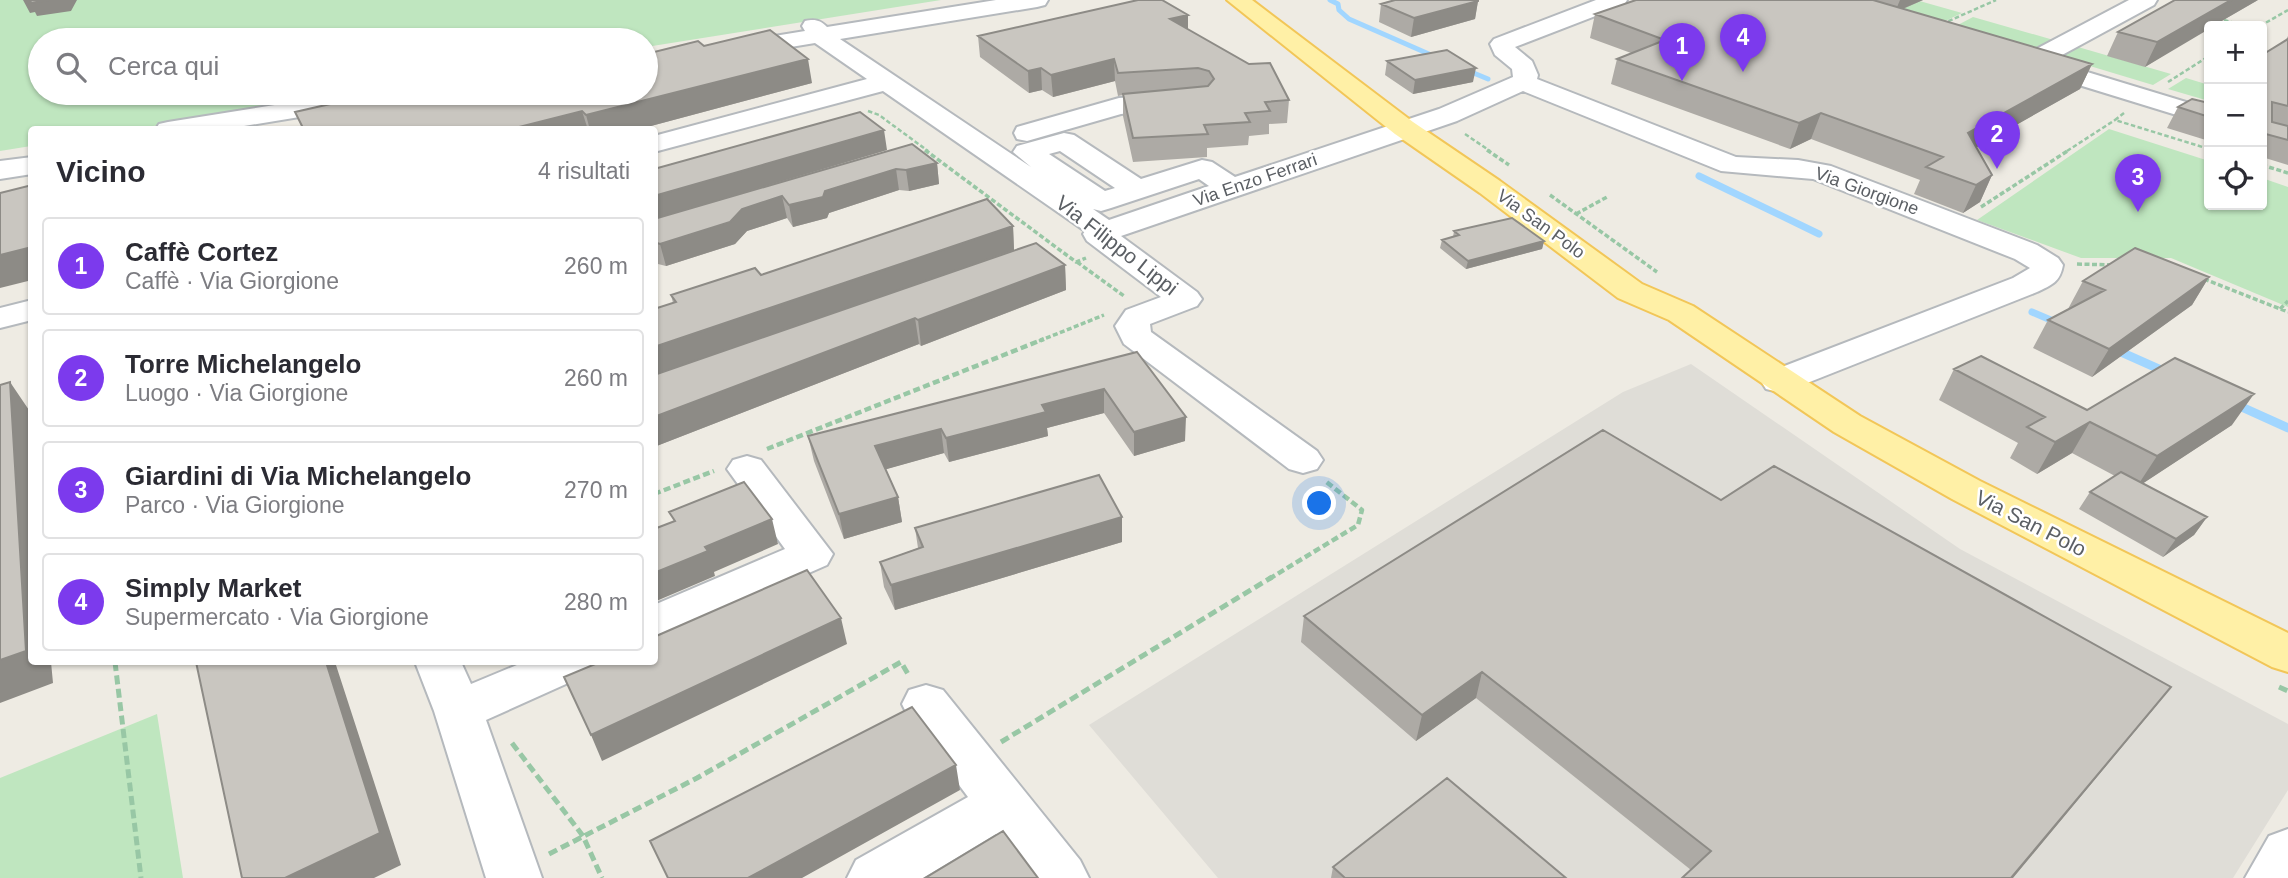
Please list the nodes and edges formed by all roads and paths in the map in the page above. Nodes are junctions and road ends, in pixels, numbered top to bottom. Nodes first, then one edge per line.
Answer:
1 (973, 0) edge
2 (1037, 0) edge
3 (1238, 0) edge
4 (1259, 0) edge
5 (1616, 0) edge
6 (1996, 0) edge
7 (2146, 0) edge
8 (2288, 10) edge
9 (2224, 20) edge
10 (2228, 21) edge
11 (2267, 22) edge
12 (1932, 29) edge
13 (816, 31) junction
14 (658, 51) edge
15 (2004, 55) edge
16 (2204, 60) edge
17 (658, 62) edge
18 (2030, 62) junction
19 (886, 82) junction
20 (1523, 82) junction
21 (2143, 97) junction
22 (1198, 101) edge
23 (350, 105) edge
24 (369, 105) edge
25 (2204, 115) edge
26 (2115, 120) junction
27 (1416, 125) junction
28 (197, 126) edge
29 (267, 126) edge
30 (1462, 131) dead end
31 (658, 143) edge
32 (981, 146) junction
33 (2204, 147) edge
34 (28, 153) edge
35 (0, 157) edge
36 (28, 166) edge
37 (2267, 166) edge
38 (1514, 169) dead end
39 (0, 170) edge
40 (2288, 173) edge
41 (1232, 188) junction
42 (1138, 190) dead end
43 (1545, 191) dead end
44 (1606, 197) dead end
45 (1577, 214) junction
46 (1954, 224) junction
47 (1107, 232) junction
48 (1076, 262) dead end
49 (2047, 265) junction
50 (2120, 265) edge
51 (2198, 277) edge
52 (1668, 279) dead end
53 (2288, 301) edge
54 (1134, 303) dead end
55 (2280, 309) junction
56 (28, 311) edge
57 (2288, 312) edge
58 (1108, 313) dead end
59 (0, 318) edge
60 (1779, 381) junction
61 (1303, 460) joint
62 (742, 463) junction
63 (658, 493) edge
64 (658, 622) edge
65 (2288, 654) edge
66 (115, 665) edge
67 (440, 665) edge
68 (562, 665) edge
69 (926, 704) joint
70 (469, 706) junction
71 (971, 761) junction
72 (1003, 803) junction
73 (583, 836) junction
74 (2288, 853) edge
75 (513, 875) edge
76 (141, 878) edge
77 (602, 878) edge
78 (875, 878) edge
79 (1061, 878) edge
80 (2273, 878) edge

1 - 13 street
2 - 13 street
3 - 27 main road, Via San Polo
4 - 27 main road, Via San Polo
5 - 20 street
6 - 12 path
7 - 18 street
8 - 11 path
9 - 10 path
13 - 14 street
13 - 17 street
13 - 19 street, Via Filippo Lippi
15 - 18 street
16 - 21 path
18 - 21 street
19 - 31 street
19 - 32 street, Via Filippo Lippi
20 - 27 street
20 - 46 street, Via Giorgione
21 - 25 street
21 - 26 path
22 - 32 street
23 - 28 street
24 - 29 street
26 - 33 path
26 - 46 path
27 - 41 street, Via Enzo Ferrari
27 - 60 main road, Via San Polo
30 - 38 path
32 - 47 street, Via Filippo Lippi
34 - 35 street
36 - 39 street
37 - 40 path
41 - 42 street
41 - 47 street, Via Enzo Ferrari
43 - 45 path
44 - 45 path
45 - 52 path
46 - 49 street, Via Giorgione
47 - 61 street, Via Filippo Lippi
48 - 54 path
49 - 50 path
49 - 60 street
51 - 55 path
53 - 55 path
55 - 57 path
56 - 59 street
58 - 62 path
60 - 65 main road, Via San Polo
61 - 71 path
62 - 63 path
62 - 64 street
66 - 76 path
67 - 70 street
68 - 70 street
69 - 71 street
69 - 73 path
70 - 73 path
70 - 75 street
71 - 72 street
72 - 78 street
72 - 79 street
73 - 75 path
73 - 77 path
74 - 80 street

